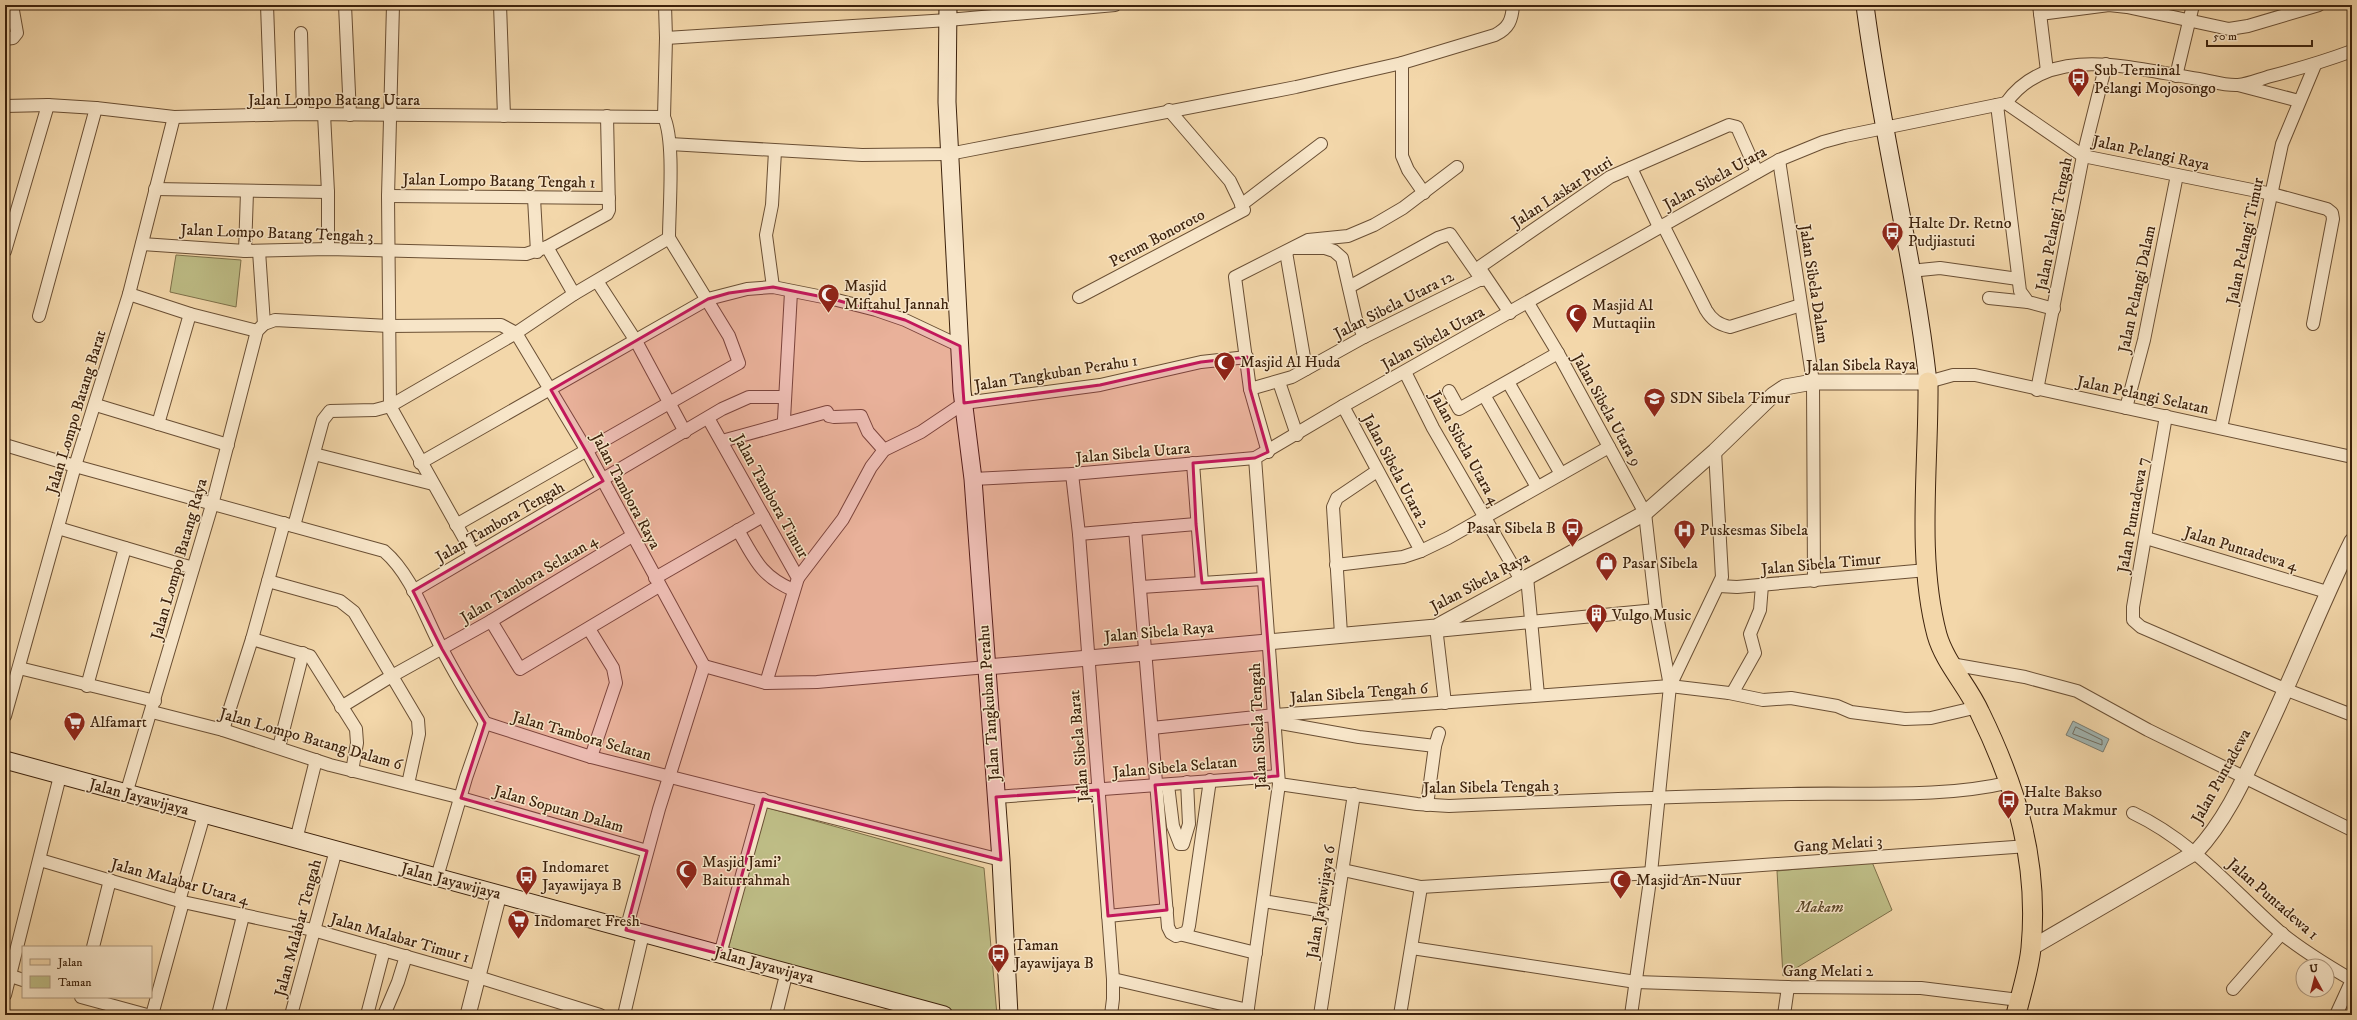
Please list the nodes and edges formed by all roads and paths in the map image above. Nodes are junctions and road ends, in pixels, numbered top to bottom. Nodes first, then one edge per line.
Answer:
1 (12, 5) edge
2 (267, 5) edge
3 (345, 5) edge
4 (393, 5) edge
5 (500, 5) edge
6 (665, 5) edge
7 (1115, 5) edge
8 (1513, 5) edge
9 (1865, 5) edge
10 (2192, 5) edge
11 (2319, 5) edge
12 (2039, 9) edge
13 (948, 13) edge
14 (2190, 21) junction
15 (301, 33) dead end
16 (666, 38) junction
17 (5, 39) edge
18 (2352, 52) edge
19 (1402, 63) junction
20 (2106, 64) junction
21 (2315, 65) junction
22 (2047, 71) junction
23 (2176, 76) junction
24 (2237, 85) junction
25 (2299, 101) junction
26 (2001, 104) junction
27 (48, 105) junction
28 (5, 106) edge
29 (96, 108) junction
30 (1169, 110) junction
31 (303, 114) junction
32 (324, 114) junction
33 (271, 115) junction
34 (350, 115) junction
35 (390, 116) junction
36 (504, 116) junction
37 (607, 116) junction
38 (174, 117) junction
39 (664, 117) junction
40 (1883, 127) junction
41 (670, 144) junction
42 (1321, 144) dead end
43 (775, 151) junction
44 (950, 154) junction
45 (2083, 156) junction
46 (1778, 160) junction
47 (1457, 167) dead end
48 (1631, 168) junction
49 (1757, 172) junction
50 (2177, 175) junction
51 (155, 189) junction
52 (248, 192) junction
53 (328, 192) junction
54 (1424, 193) junction
55 (2272, 194) junction
56 (388, 196) junction
57 (534, 198) junction
58 (609, 198) junction
59 (1241, 205) junction
60 (1661, 226) junction
61 (669, 238) junction
62 (142, 244) junction
63 (328, 249) junction
64 (542, 250) junction
65 (1288, 250) junction
66 (5, 251) edge
67 (246, 251) junction
68 (259, 251) junction
69 (388, 252) junction
70 (1910, 271) junction
71 (1481, 279) junction
72 (2018, 279) junction
73 (597, 281) junction
74 (773, 287) junction
75 (1349, 287) junction
76 (791, 292) junction
77 (129, 294) junction
78 (574, 294) junction
79 (1079, 297) dead end
80 (1989, 298) dead end
81 (708, 299) junction
82 (2028, 302) junction
83 (1528, 303) junction
84 (1801, 305) junction
85 (2054, 309) junction
86 (190, 314) junction
87 (1508, 314) junction
88 (39, 316) dead end
89 (2314, 324) dead end
90 (389, 326) junction
91 (261, 328) junction
92 (516, 334) junction
93 (1364, 337) junction
94 (636, 341) junction
95 (960, 349) junction
96 (1558, 353) junction
97 (1247, 357) junction
98 (1306, 368) junction
99 (1405, 372) junction
100 (1279, 382) junction
101 (1508, 382) junction
102 (1813, 382) junction
103 (1928, 382) junction
104 (1250, 389) junction
105 (551, 390) junction
106 (2036, 390) junction
107 (1449, 391) dead end
108 (1484, 395) junction
109 (785, 397) junction
110 (963, 397) junction
111 (668, 402) junction
112 (96, 405) junction
113 (390, 406) junction
114 (1343, 406) junction
115 (2126, 408) junction
116 (2166, 416) junction
117 (708, 418) junction
118 (784, 419) dead end
119 (158, 424) junction
120 (2221, 428) junction
121 (685, 432) junction
122 (1297, 435) junction
123 (722, 441) junction
124 (5, 445) edge
125 (228, 445) junction
126 (1609, 447) junction
127 (884, 450) junction
128 (587, 451) junction
129 (1715, 451) junction
130 (1268, 452) junction
131 (314, 454) junction
132 (2352, 457) edge
133 (1255, 458) junction
134 (420, 463) junction
135 (1193, 463) junction
136 (75, 466) junction
137 (1378, 471) junction
138 (1072, 474) junction
139 (1561, 474) junction
140 (973, 478) junction
141 (603, 481) junction
142 (433, 484) junction
143 (1537, 487) junction
144 (212, 504) junction
145 (1645, 513) junction
146 (763, 516) junction
147 (1484, 516) junction
148 (289, 524) junction
149 (456, 524) junction
150 (1196, 524) junction
151 (58, 528) junction
152 (1135, 529) junction
153 (738, 530) junction
154 (1079, 534) junction
155 (632, 536) junction
156 (2146, 538) junction
157 (2352, 541) edge
158 (125, 548) junction
159 (1421, 551) junction
160 (473, 554) junction
161 (1336, 565) junction
162 (193, 568) junction
163 (1927, 570) junction
164 (798, 578) junction
165 (1263, 578) junction
166 (1524, 578) junction
167 (268, 581) junction
168 (1814, 581) junction
169 (657, 582) junction
170 (1202, 583) junction
171 (1762, 585) junction
172 (1719, 586) junction
173 (1141, 587) junction
174 (793, 590) junction
175 (413, 591) junction
176 (2327, 592) junction
177 (1656, 610) junction
178 (491, 621) junction
179 (1531, 624) junction
180 (589, 629) junction
181 (1436, 629) junction
182 (1341, 634) junction
183 (252, 639) junction
184 (1269, 640) junction
185 (442, 650) junction
186 (1145, 651) junction
187 (303, 654) junction
188 (1087, 657) junction
189 (1951, 664) junction
190 (704, 666) junction
191 (987, 667) junction
192 (19, 668) junction
193 (390, 677) junction
194 (766, 683) junction
195 (87, 686) junction
196 (1670, 686) junction
197 (2287, 690) junction
198 (1729, 693) junction
199 (1538, 696) junction
200 (1445, 703) junction
201 (154, 707) junction
202 (341, 707) junction
203 (1978, 707) junction
204 (2352, 715) edge
205 (5, 716) edge
206 (1275, 718) junction
207 (485, 723) junction
208 (1152, 728) junction
209 (223, 730) junction
210 (1440, 734) dead end
211 (1435, 746) junction
212 (279, 747) junction
213 (591, 757) junction
214 (5, 760) edge
215 (316, 760) junction
216 (352, 771) junction
217 (60, 776) junction
218 (669, 778) junction
219 (2245, 778) junction
220 (1210, 780) junction
221 (1279, 780) junction
222 (1186, 782) junction
223 (2011, 782) junction
224 (408, 784) junction
225 (1168, 784) junction
226 (1156, 785) junction
227 (1098, 790) junction
228 (126, 794) junction
229 (1354, 794) junction
230 (996, 797) junction
231 (461, 798) junction
232 (1657, 798) junction
233 (763, 799) junction
234 (1427, 805) junction
235 (2133, 813) dead end
236 (204, 815) junction
237 (2352, 830) edge
238 (296, 840) junction
239 (2028, 846) junction
240 (336, 850) junction
241 (647, 851) junction
242 (2196, 852) junction
243 (40, 860) junction
244 (1001, 860) junction
245 (1343, 870) junction
246 (1651, 874) junction
247 (437, 877) junction
248 (110, 880) junction
249 (1421, 887) junction
250 (499, 894) junction
251 (181, 901) junction
252 (1263, 901) junction
253 (1167, 910) junction
254 (1335, 913) junction
255 (243, 916) junction
256 (1108, 916) junction
257 (314, 930) junction
258 (626, 930) junction
259 (2282, 933) junction
260 (643, 934) junction
261 (1183, 935) junction
262 (93, 946) edge
263 (1412, 948) junction
264 (2031, 948) junction
265 (384, 950) junction
266 (1256, 953) junction
267 (720, 954) junction
268 (406, 956) junction
269 (787, 971) junction
270 (8, 975) edge
271 (478, 977) junction
272 (1113, 979) junction
273 (22, 980) edge
274 (2352, 980) edge
275 (1636, 982) junction
276 (1788, 987) junction
277 (2233, 989) dead end
278 (5, 995) edge
279 (85, 998) edge
280 (2017, 1008) edge
281 (1247, 1012) edge
282 (147, 1015) edge
283 (152, 1015) edge
284 (218, 1015) edge
285 (291, 1015) edge
286 (367, 1015) edge
287 (384, 1015) edge
288 (468, 1015) edge
289 (597, 1015) edge
290 (624, 1015) edge
291 (776, 1015) edge
292 (944, 1015) edge
293 (1009, 1015) edge
294 (1111, 1015) edge
295 (1320, 1015) edge
296 (1400, 1015) edge
297 (1631, 1015) edge
298 (1784, 1015) edge
299 (2336, 1015) edge

1 - 17 street
2 - 33 street
3 - 34 street
4 - 35 street
5 - 36 street
6 - 16 street
7 - 13 street
8 - 19 street
9 - 40 main road
10 - 14 street
11 - 14 street
12 - 14 street
12 - 22 street
13 - 16 street
13 - 44 main road, Jalan Tangkuban Perahu
14 - 23 street
15 - 31 street
16 - 39 street
18 - 21 street
19 - 30 street
19 - 54 street
20 - 22 street
20 - 23 street
20 - 45 street, Jalan Pelangi Tengah
21 - 24 street
21 - 25 street, Jalan Pelangi Timur
22 - 26 street
23 - 24 street
24 - 25 street
25 - 55 street, Jalan Pelangi Timur
26 - 40 street
26 - 45 street, Jalan Pelangi Raya
26 - 72 street
27 - 28 street, Jalan Lompo Batang Utara
27 - 29 street, Jalan Lompo Batang Utara
27 - 66 street
29 - 38 street, Jalan Lompo Batang Utara
29 - 88 street
30 - 44 street
30 - 59 street
31 - 32 street, Jalan Lompo Batang Utara
31 - 33 street, Jalan Lompo Batang Utara
32 - 34 street, Jalan Lompo Batang Utara
32 - 53 street
33 - 38 street, Jalan Lompo Batang Utara
34 - 35 street, Jalan Lompo Batang Utara
35 - 36 street, Jalan Lompo Batang Utara
35 - 56 street
36 - 37 street, Jalan Lompo Batang Utara
37 - 39 street, Jalan Lompo Batang Utara
37 - 58 street
38 - 51 street, Jalan Lompo Batang Barat
39 - 41 street
40 - 46 street, Jalan Sibela Utara
40 - 70 main road
41 - 43 street
41 - 61 street
42 - 59 street, Perum Bonoroto
43 - 44 street
43 - 74 street
44 - 95 main road, Jalan Tangkuban Perahu
45 - 50 street, Jalan Pelangi Raya
45 - 85 street, Jalan Pelangi Tengah
46 - 49 street, Jalan Sibela Utara
46 - 84 street, Jalan Sibela Dalam
47 - 54 street
48 - 49 street, Jalan Laskar Putri
48 - 60 street
48 - 87 street, Jalan Laskar Putri
49 - 60 street, Jalan Sibela Utara
50 - 55 street, Jalan Pelangi Raya
50 - 115 street, Jalan Pelangi Dalam
51 - 52 street
51 - 62 street, Jalan Lompo Batang Barat
52 - 53 street
52 - 67 street
53 - 63 street
54 - 65 street
55 - 89 street, Jalan Pelangi Raya
55 - 120 street, Jalan Pelangi Timur
56 - 57 street, Jalan Lompo Batang Tengah 1
56 - 69 street
57 - 58 street, Jalan Lompo Batang Tengah 1
57 - 64 street
58 - 64 street
59 - 79 street, Perum Bonoroto
60 - 83 street, Jalan Sibela Utara
60 - 84 street
61 - 73 street
61 - 81 street
62 - 67 street, Jalan Lompo Batang Tengah 3
62 - 77 street, Jalan Lompo Batang Barat
63 - 68 street, Jalan Lompo Batang Tengah 3
63 - 69 street, Jalan Lompo Batang Tengah 3
64 - 69 street, Jalan Lompo Batang Tengah 3
64 - 78 street
65 - 75 street
65 - 97 street
65 - 98 street
67 - 68 street, Jalan Lompo Batang Tengah 3
68 - 91 street, Jalan Lompo Batang Raya
69 - 90 street
70 - 72 street
70 - 103 main road
71 - 75 street
71 - 87 street
71 - 93 street, Jalan Sibela Utara 12
72 - 82 street
73 - 78 street
73 - 94 street
74 - 76 street
74 - 81 street
75 - 93 street
76 - 95 street
76 - 109 street
77 - 86 street
77 - 112 street, Jalan Lompo Batang Barat
78 - 92 street
80 - 82 street
81 - 94 street
81 - 111 street
82 - 85 street
83 - 87 street, Jalan Sibela Utara
83 - 96 street, Jalan Sibela Utara 9
84 - 102 street, Jalan Sibela Dalam
85 - 106 street, Jalan Pelangi Tengah
86 - 91 street
86 - 119 street
87 - 99 street, Jalan Sibela Utara
90 - 91 street
90 - 92 street
90 - 113 street
91 - 125 street, Jalan Lompo Batang Raya
92 - 105 street, Jalan Tambora Raya
92 - 113 street
93 - 98 street, Jalan Sibela Utara 12
94 - 105 street
94 - 111 street
95 - 110 main road, Jalan Tangkuban Perahu
96 - 101 street
96 - 126 street, Jalan Sibela Utara 9
97 - 104 street
97 - 110 street, Jalan Tangkuban Perahu 1
98 - 100 street, Jalan Sibela Utara 12
99 - 114 street, Jalan Sibela Utara
99 - 147 street, Jalan Sibela Utara 4
100 - 104 street, Jalan Sibela Utara 12
100 - 122 street
101 - 108 street
101 - 139 street
102 - 103 street, Jalan Sibela Raya
102 - 129 street, Jalan Sibela Raya
102 - 168 street, Jalan Sibela Dalam
103 - 106 street, Jalan Pelangi Selatan
103 - 163 main road
104 - 130 street
105 - 128 street, Jalan Tambora Raya
105 - 134 street
106 - 115 street, Jalan Pelangi Selatan
107 - 108 street
108 - 143 street
109 - 117 street, Jalan Tambora Tengah
109 - 118 street
110 - 127 street
110 - 140 main road, Jalan Tangkuban Perahu
111 - 121 street
111 - 128 street
112 - 119 street
112 - 136 street, Jalan Lompo Batang Barat
113 - 131 street
113 - 134 street
114 - 122 street, Jalan Sibela Utara
114 - 137 street, Jalan Sibela Utara 2
115 - 116 street, Jalan Pelangi Selatan
116 - 120 street, Jalan Pelangi Selatan
116 - 156 street, Jalan Puntadewa 7
117 - 121 street, Jalan Tambora Tengah
117 - 123 street, Jalan Tambora Timur
119 - 125 street
120 - 132 street, Jalan Pelangi Selatan
121 - 141 street, Jalan Tambora Tengah
122 - 130 street, Jalan Sibela Utara
123 - 127 street
123 - 146 street, Jalan Tambora Timur
124 - 136 street
125 - 144 street, Jalan Lompo Batang Raya
126 - 139 street
126 - 145 street, Jalan Sibela Utara 9
127 - 164 street
128 - 141 street, Jalan Tambora Raya
128 - 149 street
129 - 145 street, Jalan Sibela Raya
129 - 172 street
130 - 133 street, Jalan Sibela Utara
131 - 142 street
131 - 148 street
133 - 135 street, Jalan Sibela Utara
133 - 165 street, Jalan Sibela Tengah
134 - 142 street
135 - 138 street, Jalan Sibela Utara
135 - 150 street
136 - 144 street
136 - 151 street, Jalan Lompo Batang Barat
137 - 159 street, Jalan Sibela Utara 2
137 - 161 street
138 - 140 street, Jalan Sibela Utara
138 - 154 street, Jalan Sibela Barat
139 - 143 street
140 - 191 main road, Jalan Tangkuban Perahu
141 - 155 street, Jalan Tambora Raya
141 - 160 street, Jalan Tambora Tengah
142 - 149 street
143 - 147 street
144 - 148 street
144 - 162 street, Jalan Lompo Batang Raya
145 - 166 street, Jalan Sibela Raya
145 - 177 street
146 - 153 street
146 - 164 street, Jalan Tambora Timur
147 - 159 street
147 - 166 street, Jalan Sibela Utara 4
148 - 167 street
148 - 175 street
149 - 160 street
150 - 152 street
150 - 170 street
151 - 158 street
151 - 192 street, Jalan Lompo Batang Barat
152 - 154 street
152 - 173 street
153 - 169 street
153 - 174 street
154 - 188 street, Jalan Sibela Barat
155 - 169 street, Jalan Tambora Raya
155 - 178 street, Jalan Tambora Selatan 4
156 - 176 street, Jalan Puntadewa 4
156 - 197 street, Jalan Puntadewa 7
157 - 176 street, Jalan Puntadewa
158 - 162 street
158 - 195 street
159 - 161 street
160 - 175 street, Jalan Tambora Tengah
161 - 182 street
162 - 201 street, Jalan Lompo Batang Raya
163 - 168 street, Jalan Sibela Timur
163 - 189 main road
164 - 174 street, Jalan Tambora Timur
165 - 170 street
165 - 184 street, Jalan Sibela Tengah
166 - 179 street
166 - 181 street, Jalan Sibela Raya
167 - 183 street
167 - 193 street
168 - 171 street, Jalan Sibela Timur
169 - 180 street
169 - 190 street, Jalan Tambora Raya
170 - 173 street
171 - 172 street, Jalan Sibela Timur
171 - 198 street
172 - 196 street
173 - 186 street
174 - 194 street, Jalan Tambora Timur
175 - 185 street
176 - 197 street, Jalan Puntadewa
177 - 179 street
177 - 196 street
178 - 180 street
178 - 185 street, Jalan Tambora Selatan 4
179 - 181 street
179 - 199 street
180 - 213 street
181 - 182 street, Jalan Sibela Raya
181 - 200 street
182 - 184 street, Jalan Sibela Raya
183 - 187 street
183 - 209 street
184 - 186 street, Jalan Sibela Raya
184 - 206 street, Jalan Sibela Tengah
185 - 193 street, Jalan Tambora Selatan 4
185 - 207 street
186 - 188 street, Jalan Sibela Raya
186 - 208 street
187 - 202 street
187 - 212 street
188 - 191 street, Jalan Sibela Raya
188 - 227 street, Jalan Sibela Barat
189 - 203 main road
189 - 219 street
190 - 194 street
190 - 218 street
191 - 194 street
191 - 230 main road, Jalan Tangkuban Perahu
192 - 195 street, Jalan Lompo Batang Dalam 6
192 - 205 street, Jalan Lompo Batang Barat
193 - 202 street, Jalan Tambora Selatan 4
193 - 224 street
195 - 201 street, Jalan Lompo Batang Dalam 6
196 - 198 street, Jalan Sibela Tengah 6
196 - 199 street, Jalan Sibela Tengah 6
196 - 232 street
197 - 204 street
197 - 219 street, Jalan Puntadewa
198 - 203 street, Jalan Sibela Tengah 6
199 - 200 street, Jalan Sibela Tengah 6
200 - 206 street, Jalan Sibela Tengah 6
201 - 209 street, Jalan Lompo Batang Dalam 6
201 - 228 street, Jalan Lompo Batang Raya
202 - 216 street
203 - 223 main road
206 - 208 street
206 - 211 street
206 - 221 street, Jalan Sibela Tengah
207 - 213 street, Jalan Tambora Selatan
207 - 231 street
208 - 226 street
209 - 212 street, Jalan Lompo Batang Dalam 6
210 - 211 street
211 - 234 street
212 - 215 street, Jalan Lompo Batang Dalam 6
213 - 218 street, Jalan Tambora Selatan
214 - 217 main road, Jalan Jayawijaya
215 - 216 street, Jalan Lompo Batang Dalam 6
215 - 238 street
216 - 224 street, Jalan Lompo Batang Dalam 6
217 - 228 main road, Jalan Jayawijaya
217 - 243 street
218 - 233 street, Jalan Tambora Selatan
218 - 241 street
219 - 237 street
219 - 242 street, Jalan Puntadewa
220 - 221 street, Jalan Sibela Selatan
220 - 222 street, Jalan Sibela Selatan
220 - 261 street
221 - 229 street, Jalan Sibela Tengah 3
221 - 252 street, Jalan Sibela Tengah
222 - 225 street, Jalan Sibela Selatan
222 - 225 street
223 - 232 street, Jalan Sibela Tengah 3
223 - 239 main road
224 - 231 street, Jalan Lompo Batang Dalam 6
225 - 226 street, Jalan Sibela Selatan
226 - 227 street, Jalan Sibela Selatan
226 - 253 street
227 - 230 street, Jalan Sibela Selatan
227 - 256 street, Jalan Sibela Barat
228 - 236 main road, Jalan Jayawijaya
229 - 234 street, Jalan Sibela Tengah 3
229 - 245 street, Jalan Jayawijaya 6
230 - 244 main road, Jalan Tangkuban Perahu
231 - 241 street, Jalan Soputan Dalam
231 - 247 street
232 - 234 street, Jalan Sibela Tengah 3
232 - 246 street
233 - 244 street, Jalan Tambora Selatan
233 - 267 street
235 - 242 street, Jalan Puntadewa 1
236 - 238 main road, Jalan Jayawijaya
236 - 251 street
238 - 240 main road, Jalan Jayawijaya
239 - 246 street, Gang Melati 3
239 - 264 main road
240 - 247 main road, Jalan Jayawijaya
240 - 257 street, Jalan Malabar Tengah
241 - 258 street
242 - 259 street, Jalan Puntadewa 1
242 - 264 street, Jalan Puntadewa
243 - 248 street, Jalan Malabar Utara 4
243 - 270 street
244 - 293 main road, Jalan Tangkuban Perahu
245 - 249 street, Gang Melati 3
245 - 254 street, Jalan Jayawijaya 6
246 - 249 street, Gang Melati 3
246 - 275 street
247 - 250 main road, Jalan Jayawijaya
248 - 251 street, Jalan Malabar Utara 4
248 - 262 street
249 - 263 street
250 - 258 main road, Jalan Jayawijaya
250 - 271 street
251 - 255 street, Jalan Malabar Utara 4
251 - 283 street
252 - 254 street
252 - 266 street, Jalan Sibela Tengah
253 - 256 street
253 - 261 street
254 - 295 street, Jalan Jayawijaya 6
255 - 257 street, Jalan Malabar Utara 4
255 - 284 street
256 - 272 street, Jalan Sibela Barat
257 - 265 street, Jalan Malabar Timur 1
257 - 285 street, Jalan Malabar Tengah
258 - 260 main road, Jalan Jayawijaya
259 - 274 street, Jalan Puntadewa 1
259 - 277 street
260 - 267 main road, Jalan Jayawijaya
260 - 290 street
261 - 266 street
263 - 275 street, Gang Melati 2
263 - 296 street
264 - 280 main road
265 - 268 street, Jalan Malabar Timur 1
265 - 286 street
266 - 281 street, Jalan Sibela Tengah
267 - 269 main road, Jalan Jayawijaya
268 - 271 street, Jalan Malabar Timur 1
268 - 287 street
269 - 291 street
269 - 292 main road, Jalan Jayawijaya
270 - 273 street
270 - 278 street
271 - 288 street
271 - 289 street, Jalan Malabar Timur 1
272 - 281 street
272 - 294 street, Jalan Sibela Barat
274 - 299 street
275 - 276 street, Gang Melati 2
275 - 297 street
276 - 280 street, Gang Melati 2
276 - 298 street
279 - 282 street

